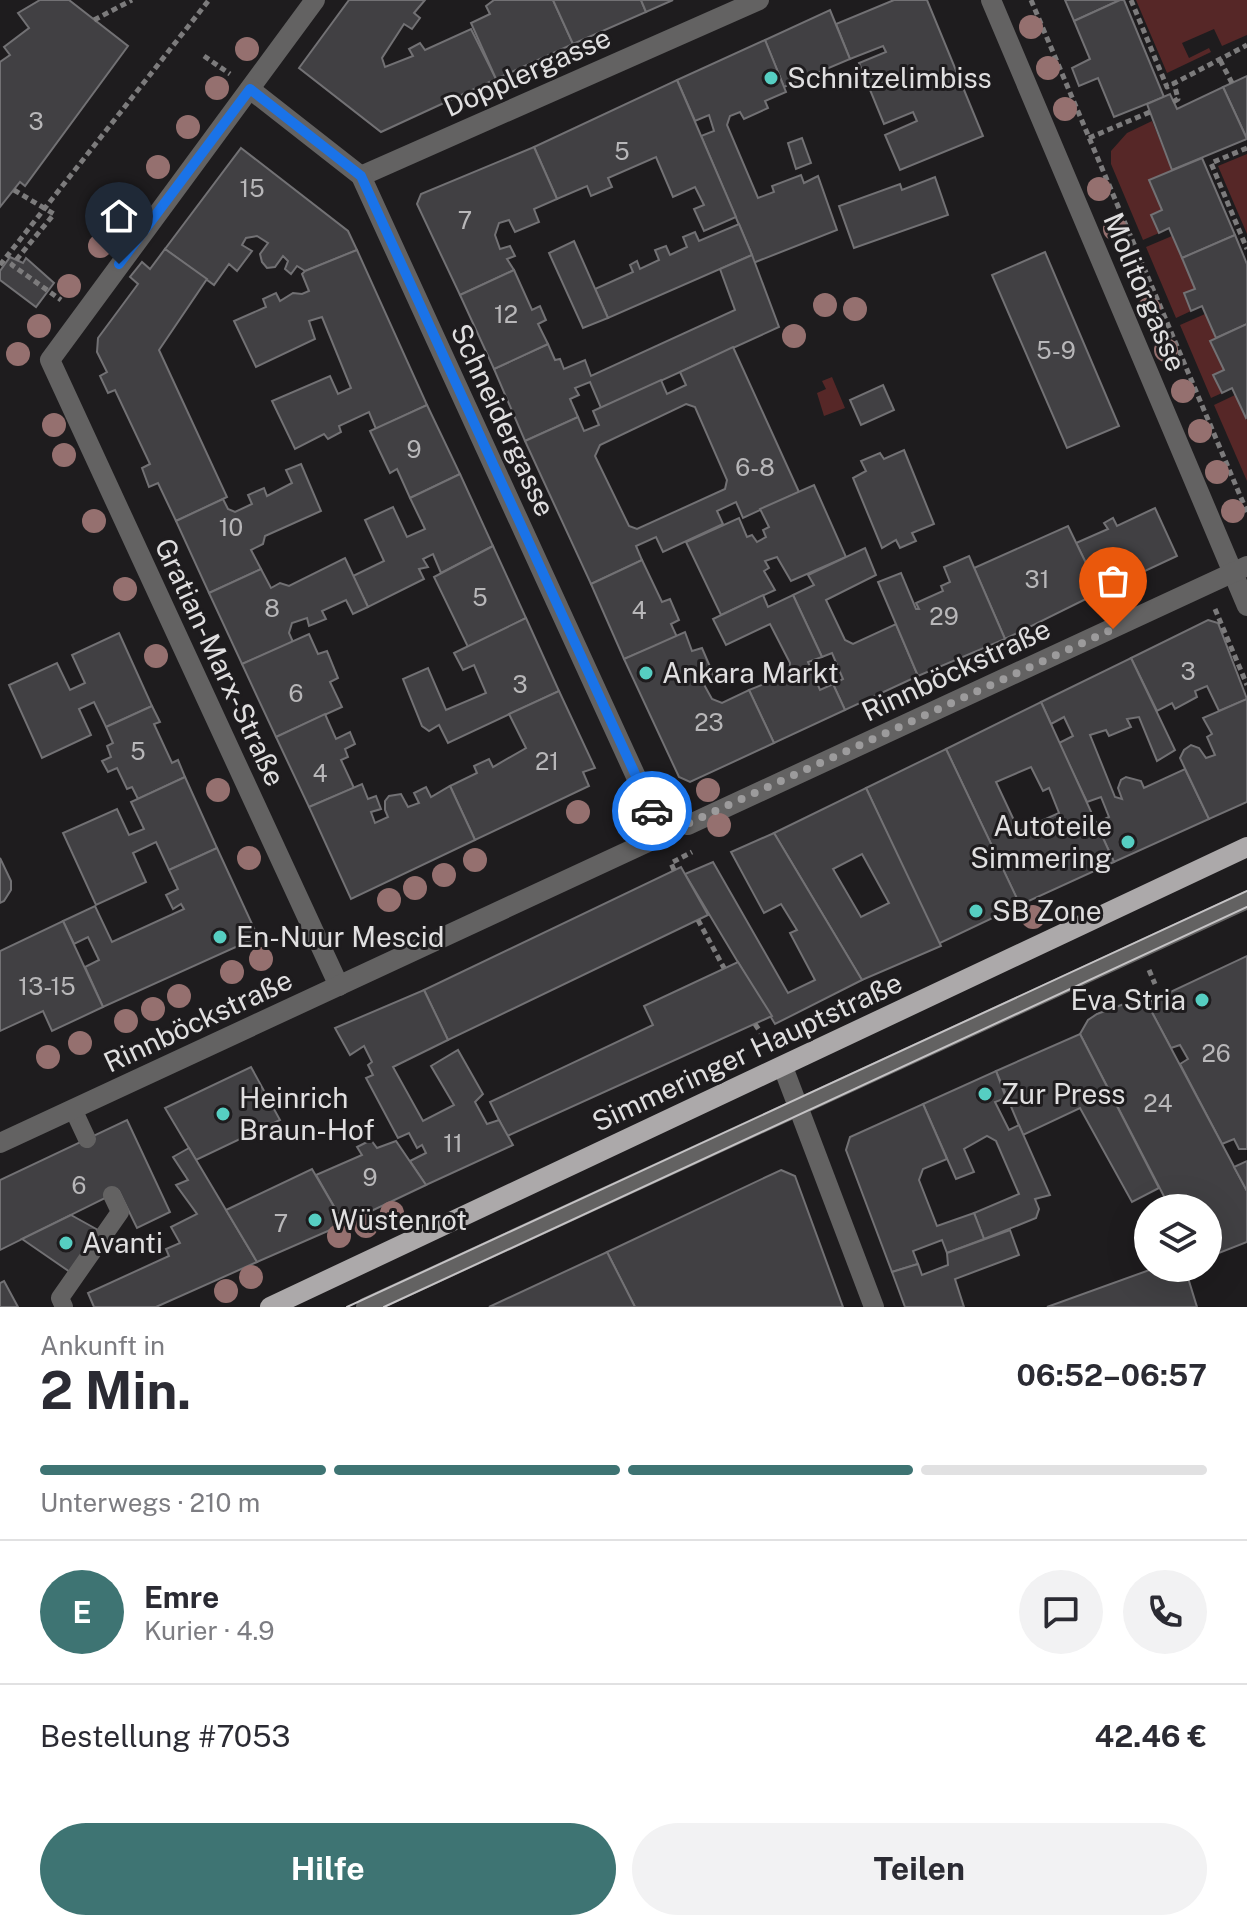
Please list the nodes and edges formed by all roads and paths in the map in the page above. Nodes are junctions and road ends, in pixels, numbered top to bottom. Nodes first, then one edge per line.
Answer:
1 (132, 0) edge
2 (209, 0) edge
3 (315, 0) edge
4 (759, 0) edge
5 (991, 0) edge
6 (1031, 0) edge
7 (1131, 0) edge
8 (94, 20) dead end
9 (1247, 45) edge
10 (1220, 60) junction
11 (1174, 83) junction
12 (1232, 83) dead end
13 (250, 89) junction
14 (1173, 102) dead end
15 (1150, 112) dead end
16 (1089, 138) junction
17 (1247, 148) edge
18 (361, 176) junction
19 (14, 190) dead end
20 (44, 207) junction
21 (1247, 249) edge
22 (0, 265) edge
23 (82, 314) junction
24 (1247, 512) edge
25 (1240, 569) edge
26 (1247, 606) edge
27 (1215, 609) dead end
28 (1247, 685) edge
29 (688, 825) joint
30 (661, 836) junction
31 (1247, 847) edge
32 (1247, 900) edge
33 (698, 920) dead end
34 (724, 968) dead end
35 (339, 986) junction
36 (755, 1024) dead end
37 (761, 1033) dead end
38 (783, 1067) junction
39 (798, 1107) junction
40 (73, 1109) junction
41 (87, 1139) dead end
42 (0, 1143) edge
43 (112, 1195) dead end
44 (64, 1307) edge
45 (270, 1307) edge
46 (365, 1307) edge
47 (874, 1307) edge

1 - 8 path
2 - 20 path
3 - 13 street
4 - 18 street, Dopplergasse
5 - 25 street, Molitorgasse
6 - 16 path
7 - 11 path
9 - 10 path
10 - 11 path
10 - 12 path
11 - 14 path
13 - 18 street, Schneidergasse
13 - 23 street
15 - 16 path
16 - 24 path
17 - 21 path
18 - 30 street, Schneidergasse
19 - 20 path
20 - 22 path
20 - 23 path
23 - 35 street, Gratian-Marx-Straße
25 - 26 street, Molitorgasse
25 - 29 street, Rinnböckstraße
27 - 28 path
29 - 30 lane
30 - 35 street, Rinnböckstraße
31 - 38 main road, Simmeringer Hauptstraße
32 - 39 lane
33 - 34 path
35 - 40 street, Rinnböckstraße
36 - 37 path
38 - 39 street
38 - 45 main road, Simmeringer Hauptstraße
39 - 46 lane
39 - 47 street
40 - 41 lane
40 - 42 street, Rinnböckstraße
43 - 44 lane

